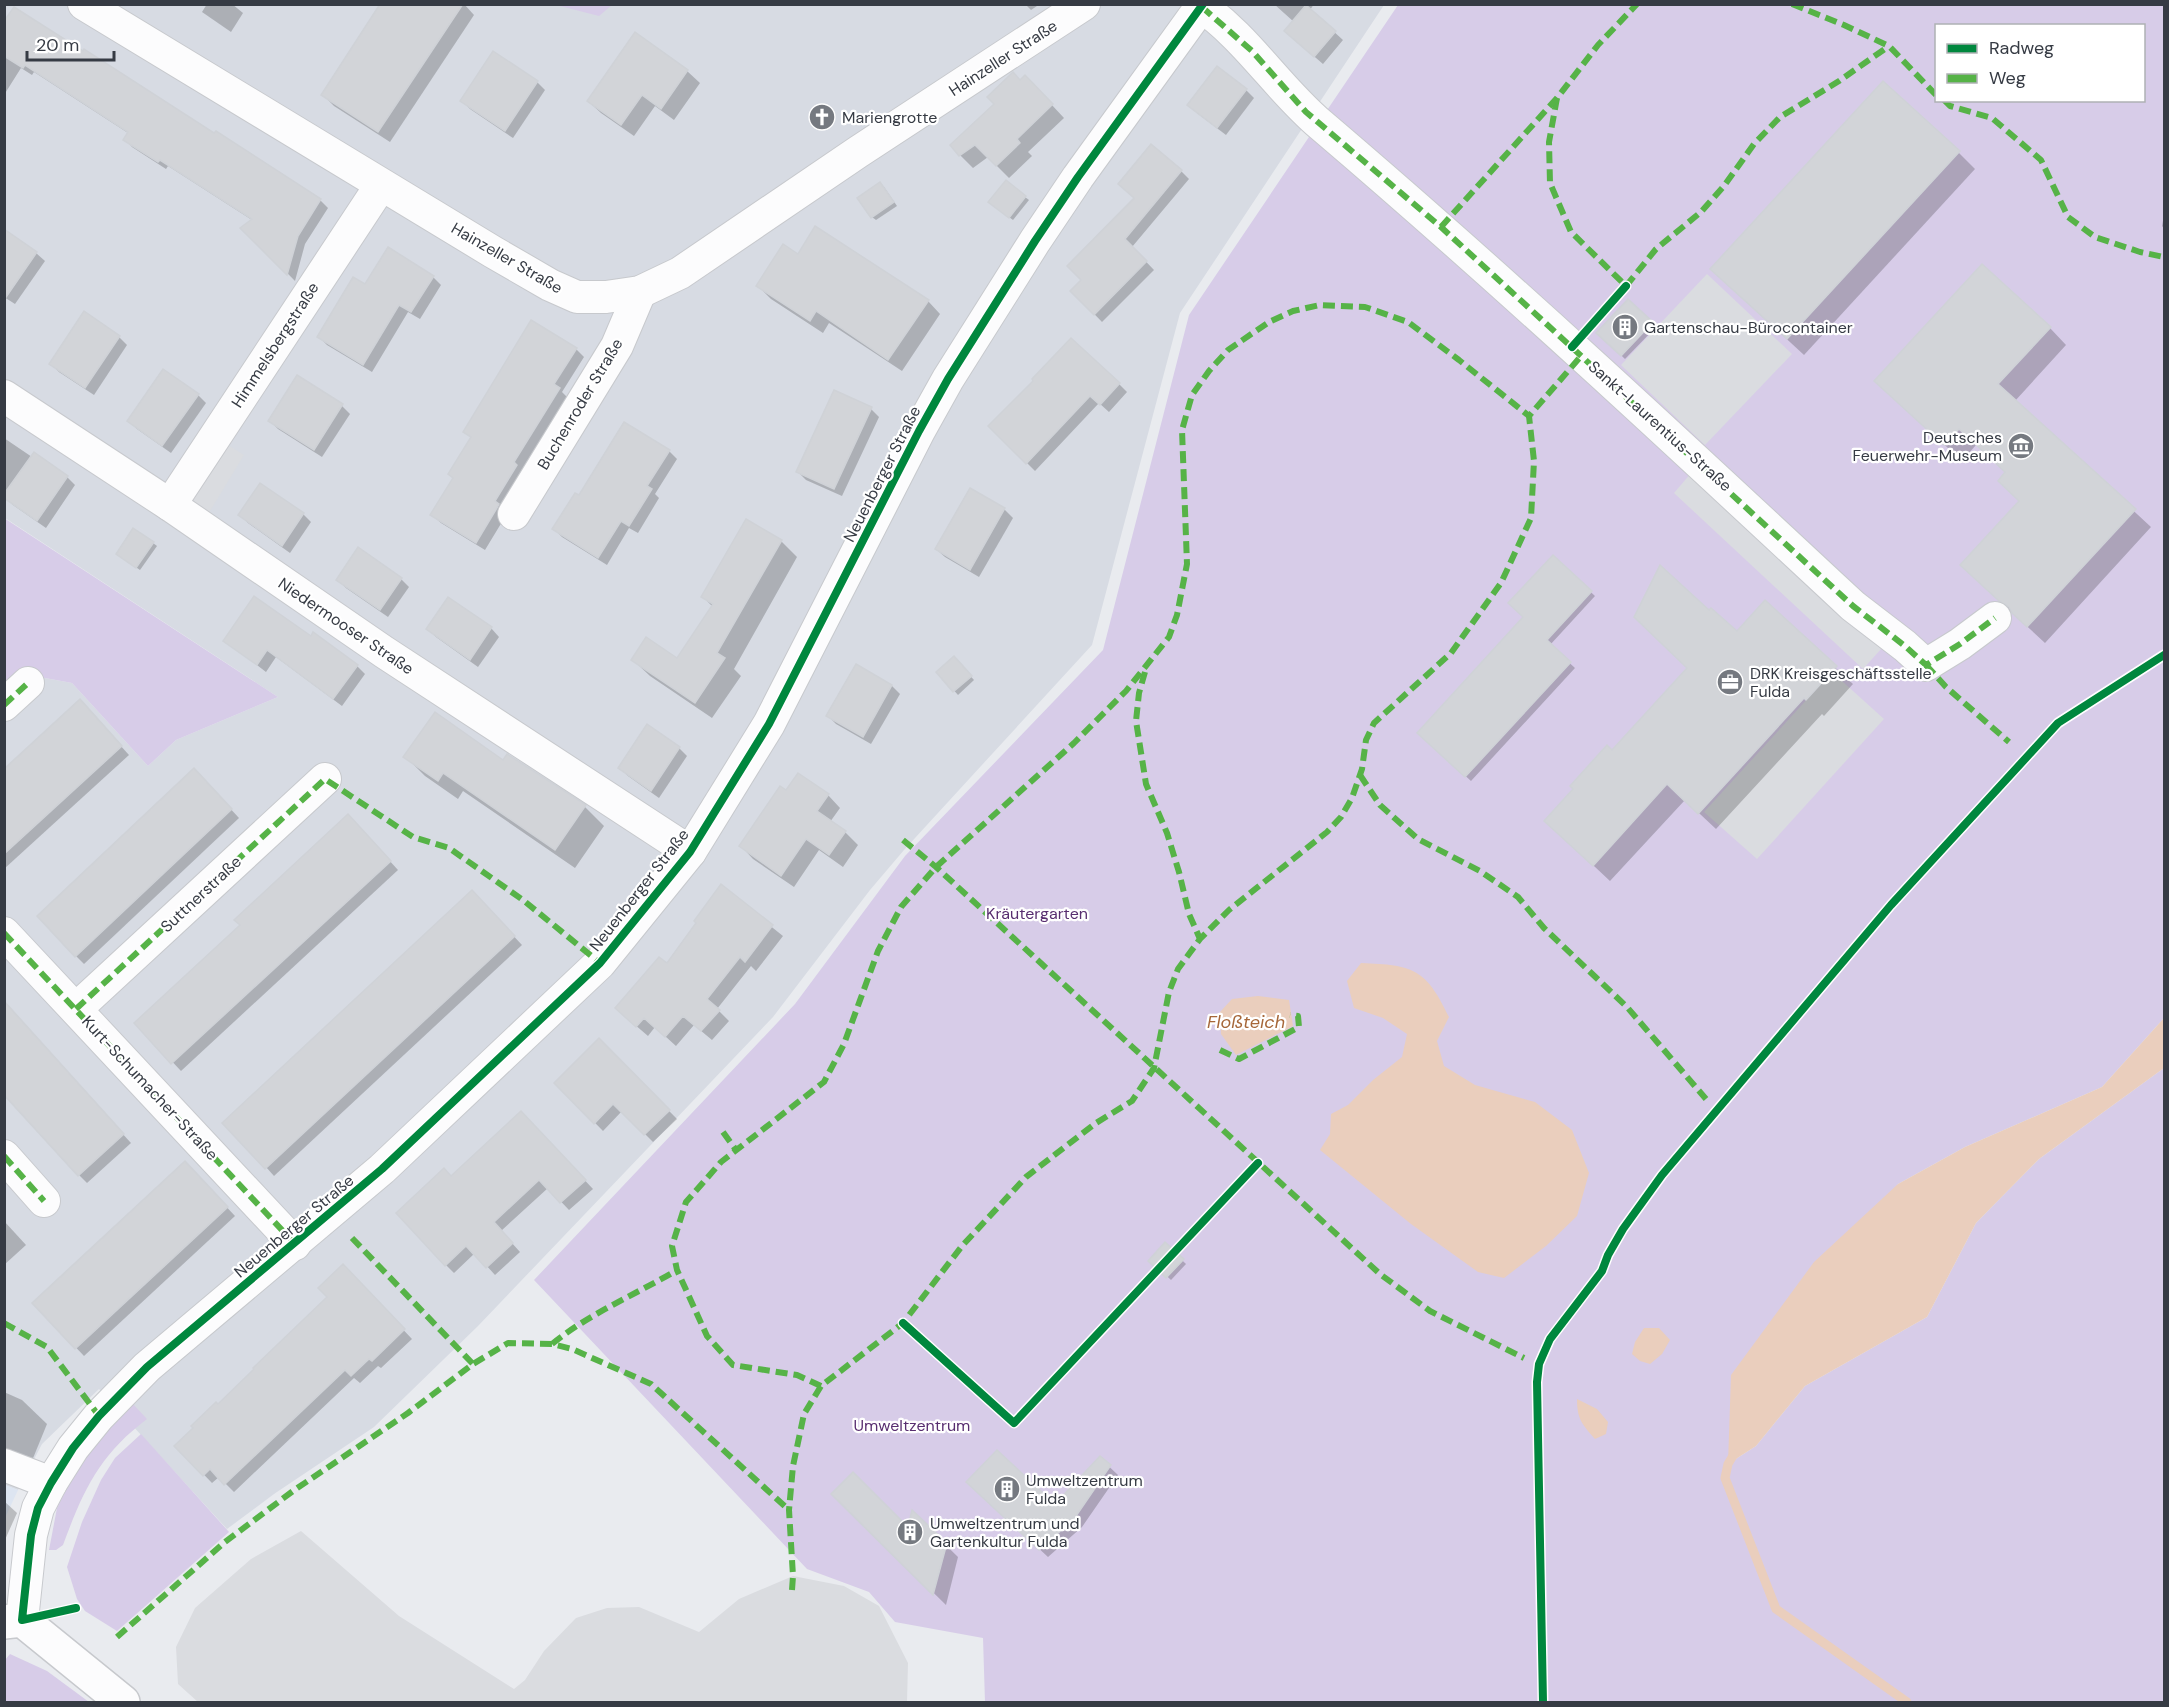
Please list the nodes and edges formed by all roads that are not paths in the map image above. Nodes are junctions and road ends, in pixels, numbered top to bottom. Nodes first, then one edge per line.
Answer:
1 (84, 4) edge
2 (1084, 4) edge
3 (1201, 5) edge
4 (381, 185) junction
5 (640, 292) junction
6 (4, 396) edge
7 (170, 505) junction
8 (514, 514) dead end
9 (1995, 618) dead end
10 (28, 683) dead end
11 (4, 705) edge
12 (325, 779) dead end
13 (690, 852) junction
14 (4, 933) edge
15 (76, 1009) junction
16 (4, 1156) edge
17 (44, 1201) dead end
18 (295, 1244) junction
19 (4, 1465) edge
20 (51, 1483) junction
21 (13, 1621) edge
22 (123, 1702) edge

1 - 4 street, Hainzeller Straße
2 - 5 street, Hainzeller Straße
3 - 9 street, Sankt-Laurentius-Straße
3 - 13 street, Neuenberger Straße
4 - 5 street, Hainzeller Straße
4 - 7 street, Himmelsbergstraße
5 - 8 street, Buchenroder Straße
6 - 7 street, Niedermooser Straße
7 - 13 street, Niedermooser Straße
10 - 11 street
12 - 15 street, Suttnerstraße
13 - 18 street, Neuenberger Straße
14 - 15 street, Kurt-Schumacher-Straße
15 - 18 street, Kurt-Schumacher-Straße
16 - 17 street
18 - 20 street, Neuenberger Straße
19 - 20 street
20 - 21 street, Neuenberger Straße
21 - 22 street

